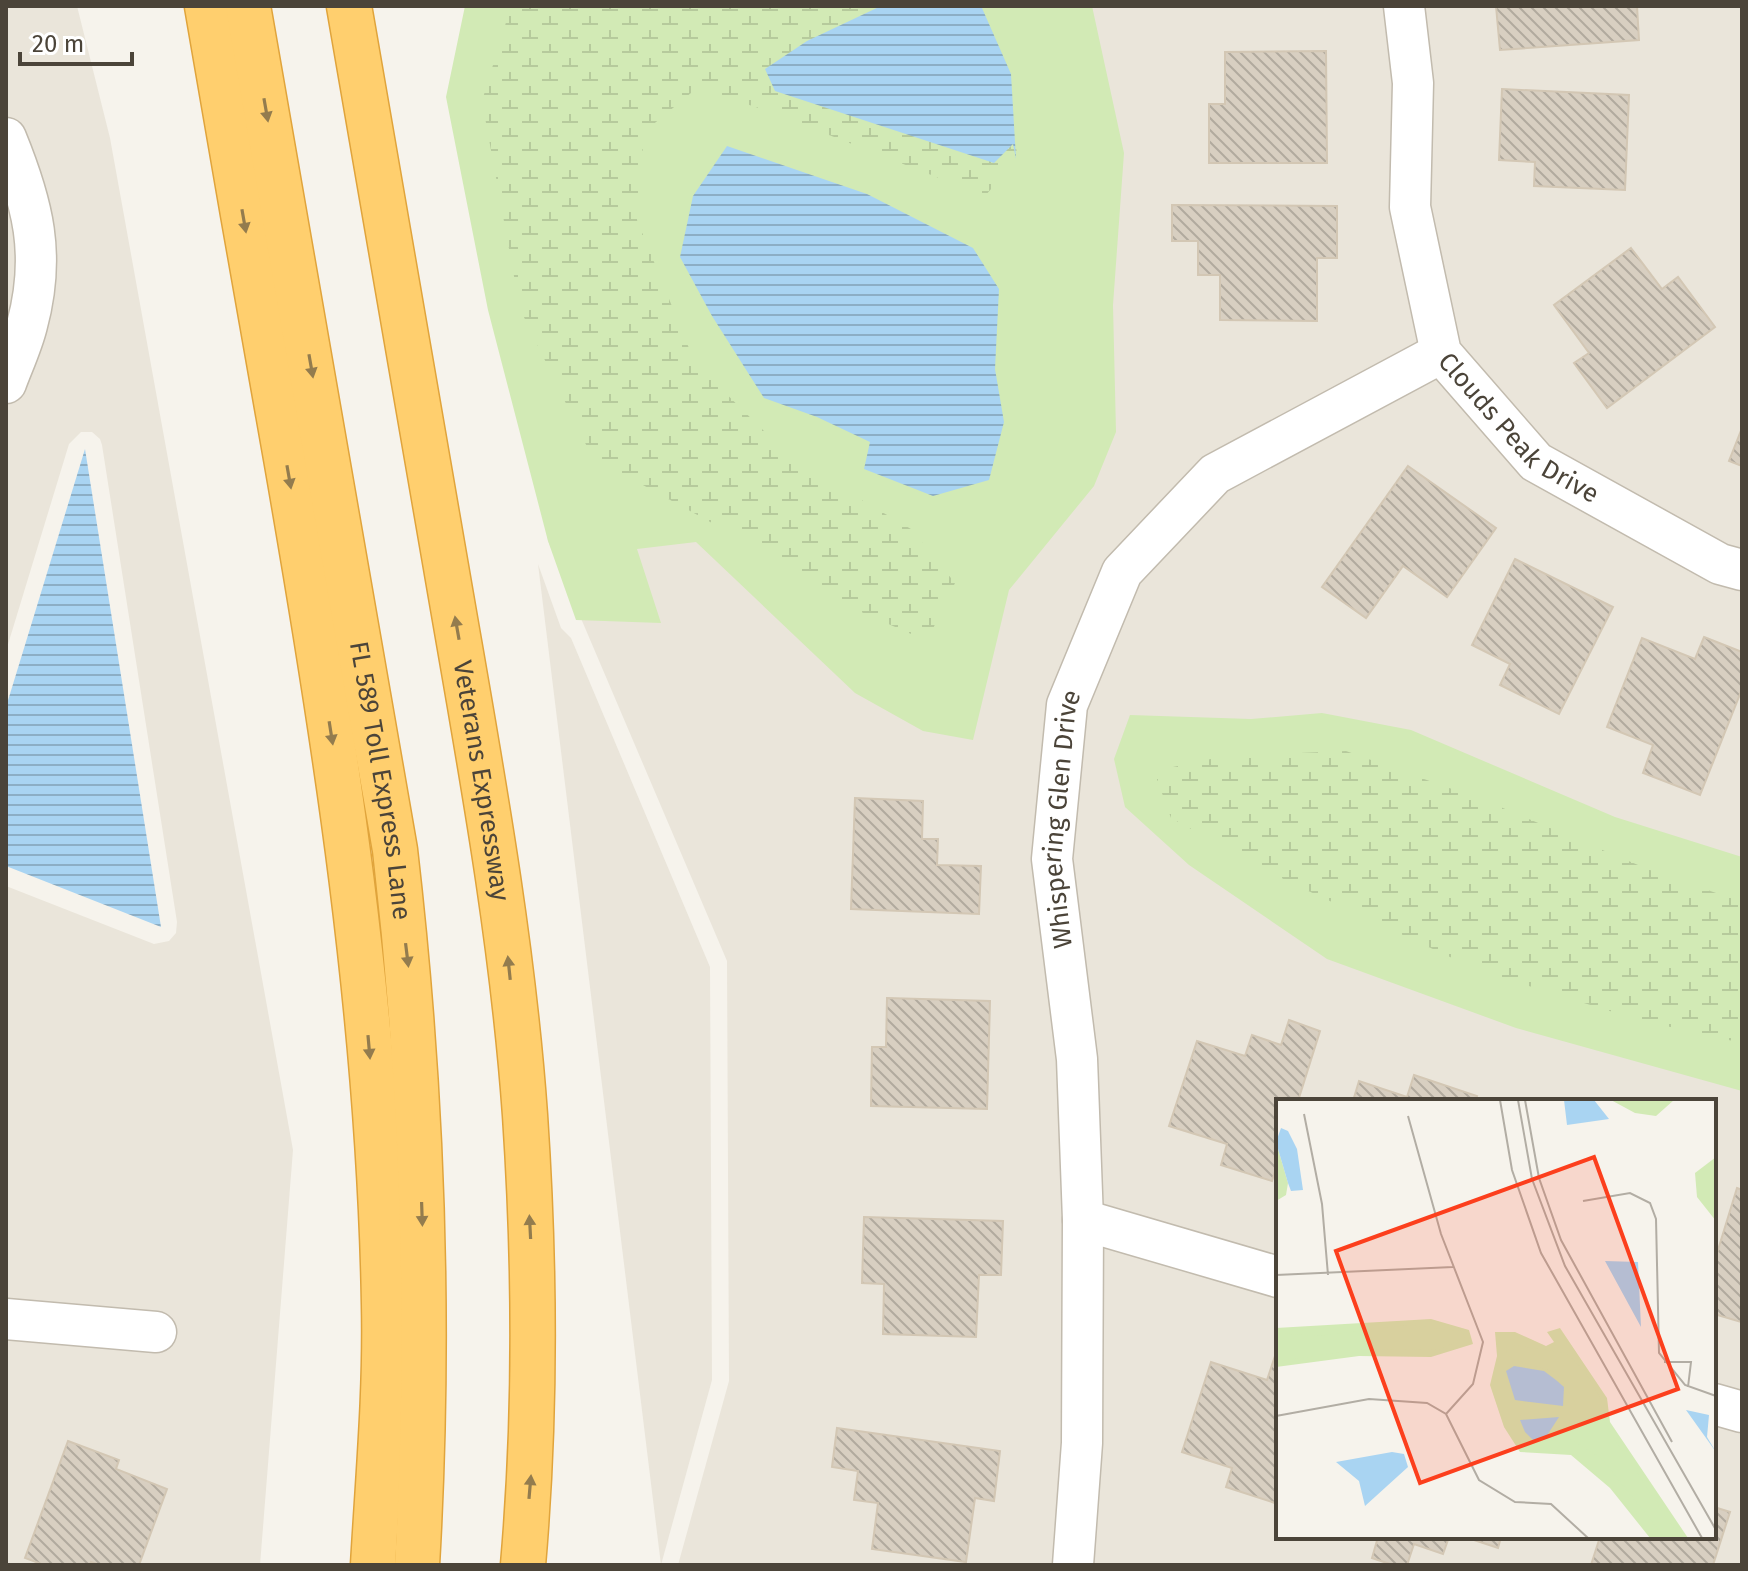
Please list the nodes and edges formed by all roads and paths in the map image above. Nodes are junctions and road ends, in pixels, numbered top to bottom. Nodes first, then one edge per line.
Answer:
1 (207, 6) edge
2 (248, 6) edge
3 (349, 6) edge
4 (1404, 6) edge
5 (6, 138) edge
6 (16, 187) edge
7 (1441, 353) junction
8 (6, 383) edge
9 (1742, 570) edge
10 (1083, 1220) junction
11 (1276, 1276) edge
12 (6, 1319) edge
13 (156, 1332) dead end
14 (1716, 1405) edge
15 (1742, 1412) edge
16 (373, 1565) edge
17 (417, 1565) edge
18 (523, 1565) edge
19 (1073, 1565) edge

1 -> 16 highway
2 -> 17 highway, FL 589 Toll Express Lane
18 -> 3 highway, Veterans Expressway
4 - 7 street, Clouds Peak Drive
5 - 6 street
6 - 8 street
7 - 9 street, Clouds Peak Drive
7 - 10 street, Whispering Glen Drive
10 - 11 street
10 - 19 street, Whispering Glen Drive
12 - 13 street
14 - 15 street

